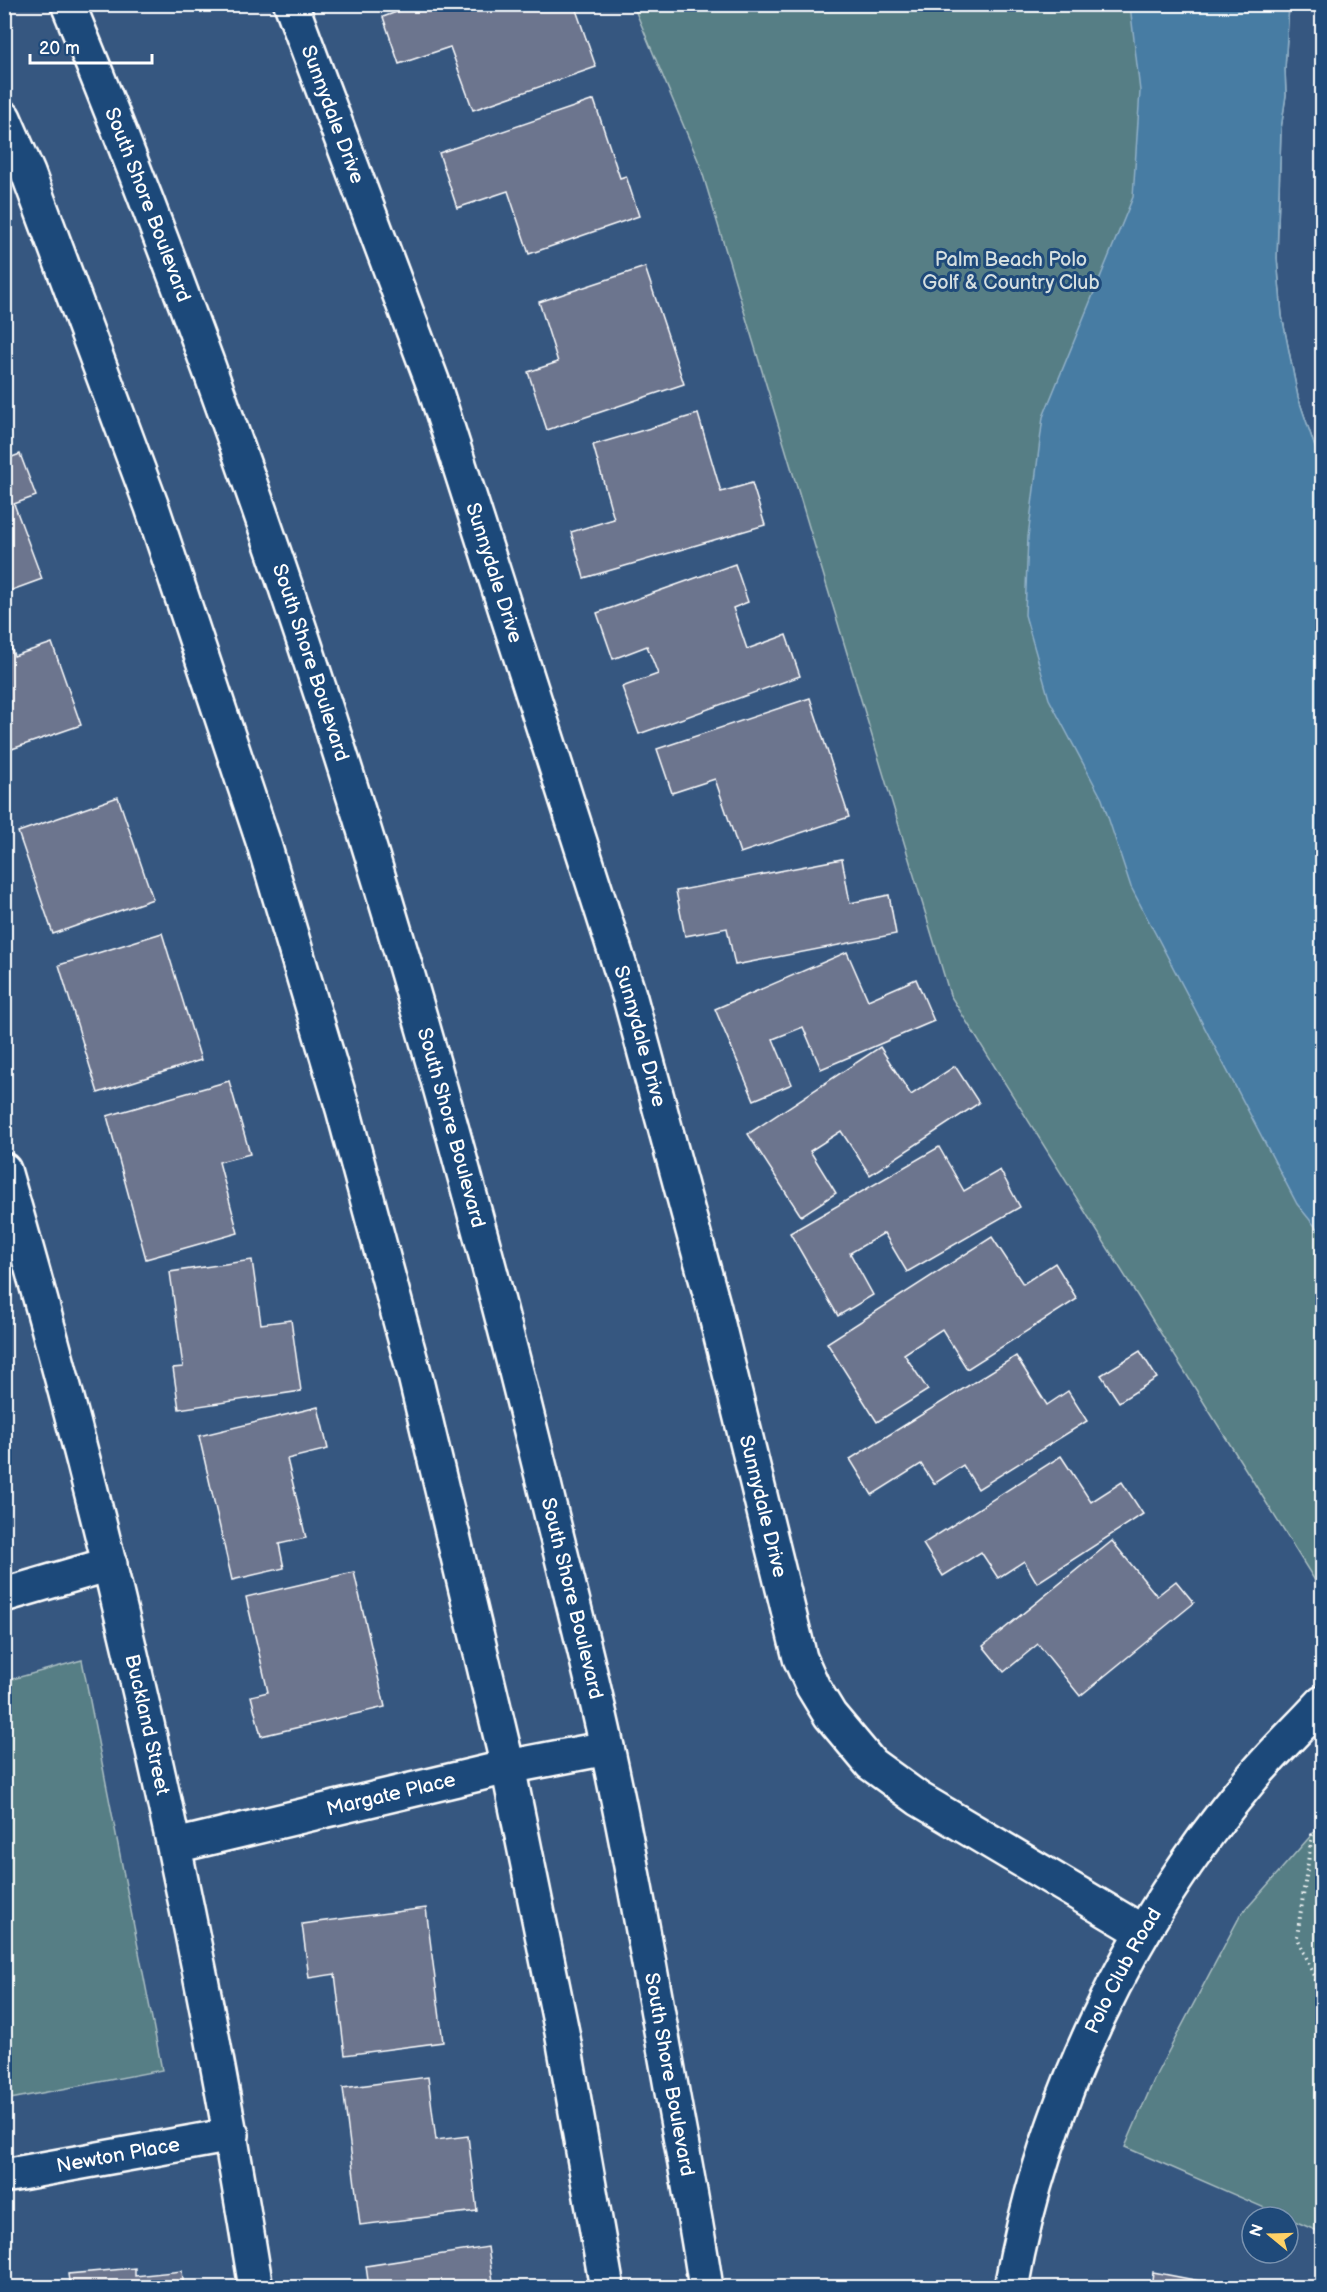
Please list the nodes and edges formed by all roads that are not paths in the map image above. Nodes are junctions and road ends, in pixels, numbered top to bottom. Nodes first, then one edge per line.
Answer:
1 (68, 4) edge
2 (291, 4) edge
3 (4, 118) edge
4 (4, 1170) edge
5 (110, 1564) junction
6 (4, 1595) edge
7 (1323, 1703) edge
8 (608, 1748) junction
9 (508, 1767) junction
10 (175, 1845) junction
11 (1143, 1932) junction
12 (232, 2135) junction
13 (4, 2176) edge
14 (256, 2288) edge
15 (607, 2288) edge
16 (706, 2288) edge
17 (1011, 2288) edge

1 - 8 street, South Shore Boulevard
2 - 11 street, Sunnydale Drive
3 - 9 street
4 - 5 street, Buckland Street
5 - 6 street
5 - 10 street, Buckland Street
7 - 11 street, Polo Club Road
8 - 9 street, Margate Place
8 - 16 street, South Shore Boulevard
9 - 10 street, Margate Place
9 - 15 street
10 - 12 street, Buckland Street
11 - 17 street, Polo Club Road
12 - 13 street, Newton Place
12 - 14 street, Buckland Street

